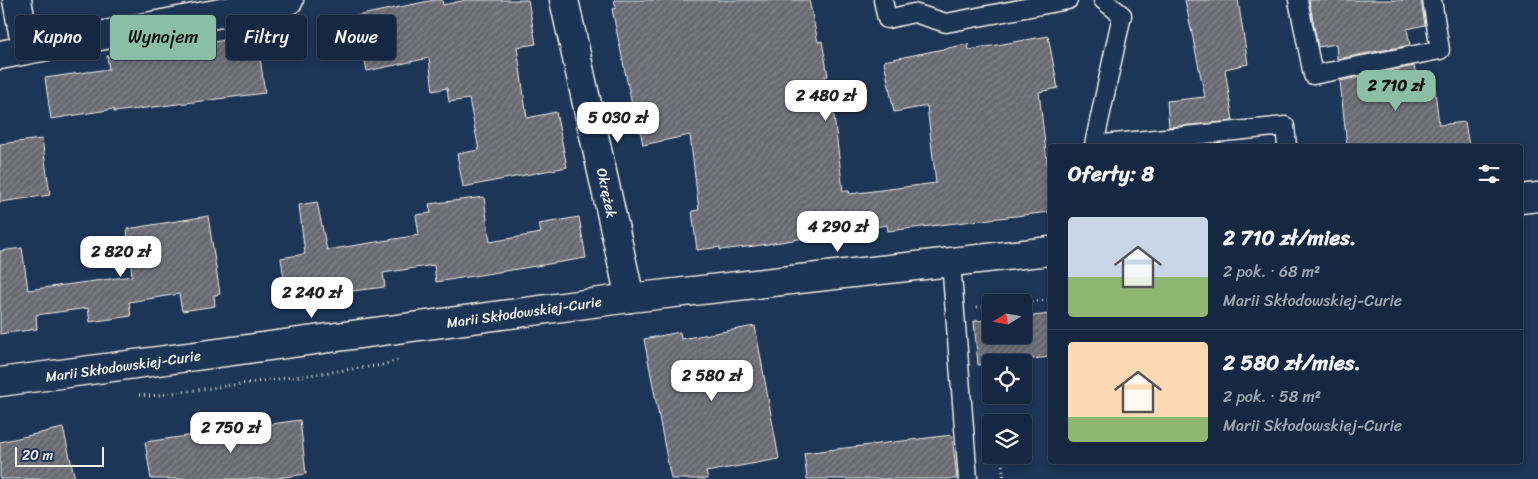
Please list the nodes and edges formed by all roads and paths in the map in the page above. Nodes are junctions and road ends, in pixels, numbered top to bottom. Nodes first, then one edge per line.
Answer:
1 (17, 0) edge
2 (289, 0) edge
3 (564, 0) edge
4 (883, 0) edge
5 (1068, 0) edge
6 (1103, 0) edge
7 (1298, 0) edge
8 (1432, 0) edge
9 (13, 52) edge
10 (1094, 144) edge
11 (1104, 144) edge
12 (1288, 144) edge
13 (1538, 197) edge
14 (1523, 199) edge
15 (1048, 251) edge
16 (951, 262) junction
17 (630, 298) junction
18 (1048, 300) edge
19 (1032, 301) edge
20 (982, 307) edge
21 (974, 308) dead end
22 (0, 382) edge
23 (1002, 464) edge
24 (968, 479) edge
25 (1004, 479) edge

1 - 9 street
2 - 9 street
3 - 17 street, Okrężek
4 - 5 lane
6 - 10 lane
7 - 8 lane
11 - 12 lane
13 - 14 street
15 - 16 street, Marii Skłodowskiej-Curie
16 - 17 street, Marii Skłodowskiej-Curie
16 - 24 lane
17 - 22 street, Marii Skłodowskiej-Curie
18 - 19 path
20 - 21 path
23 - 25 path

